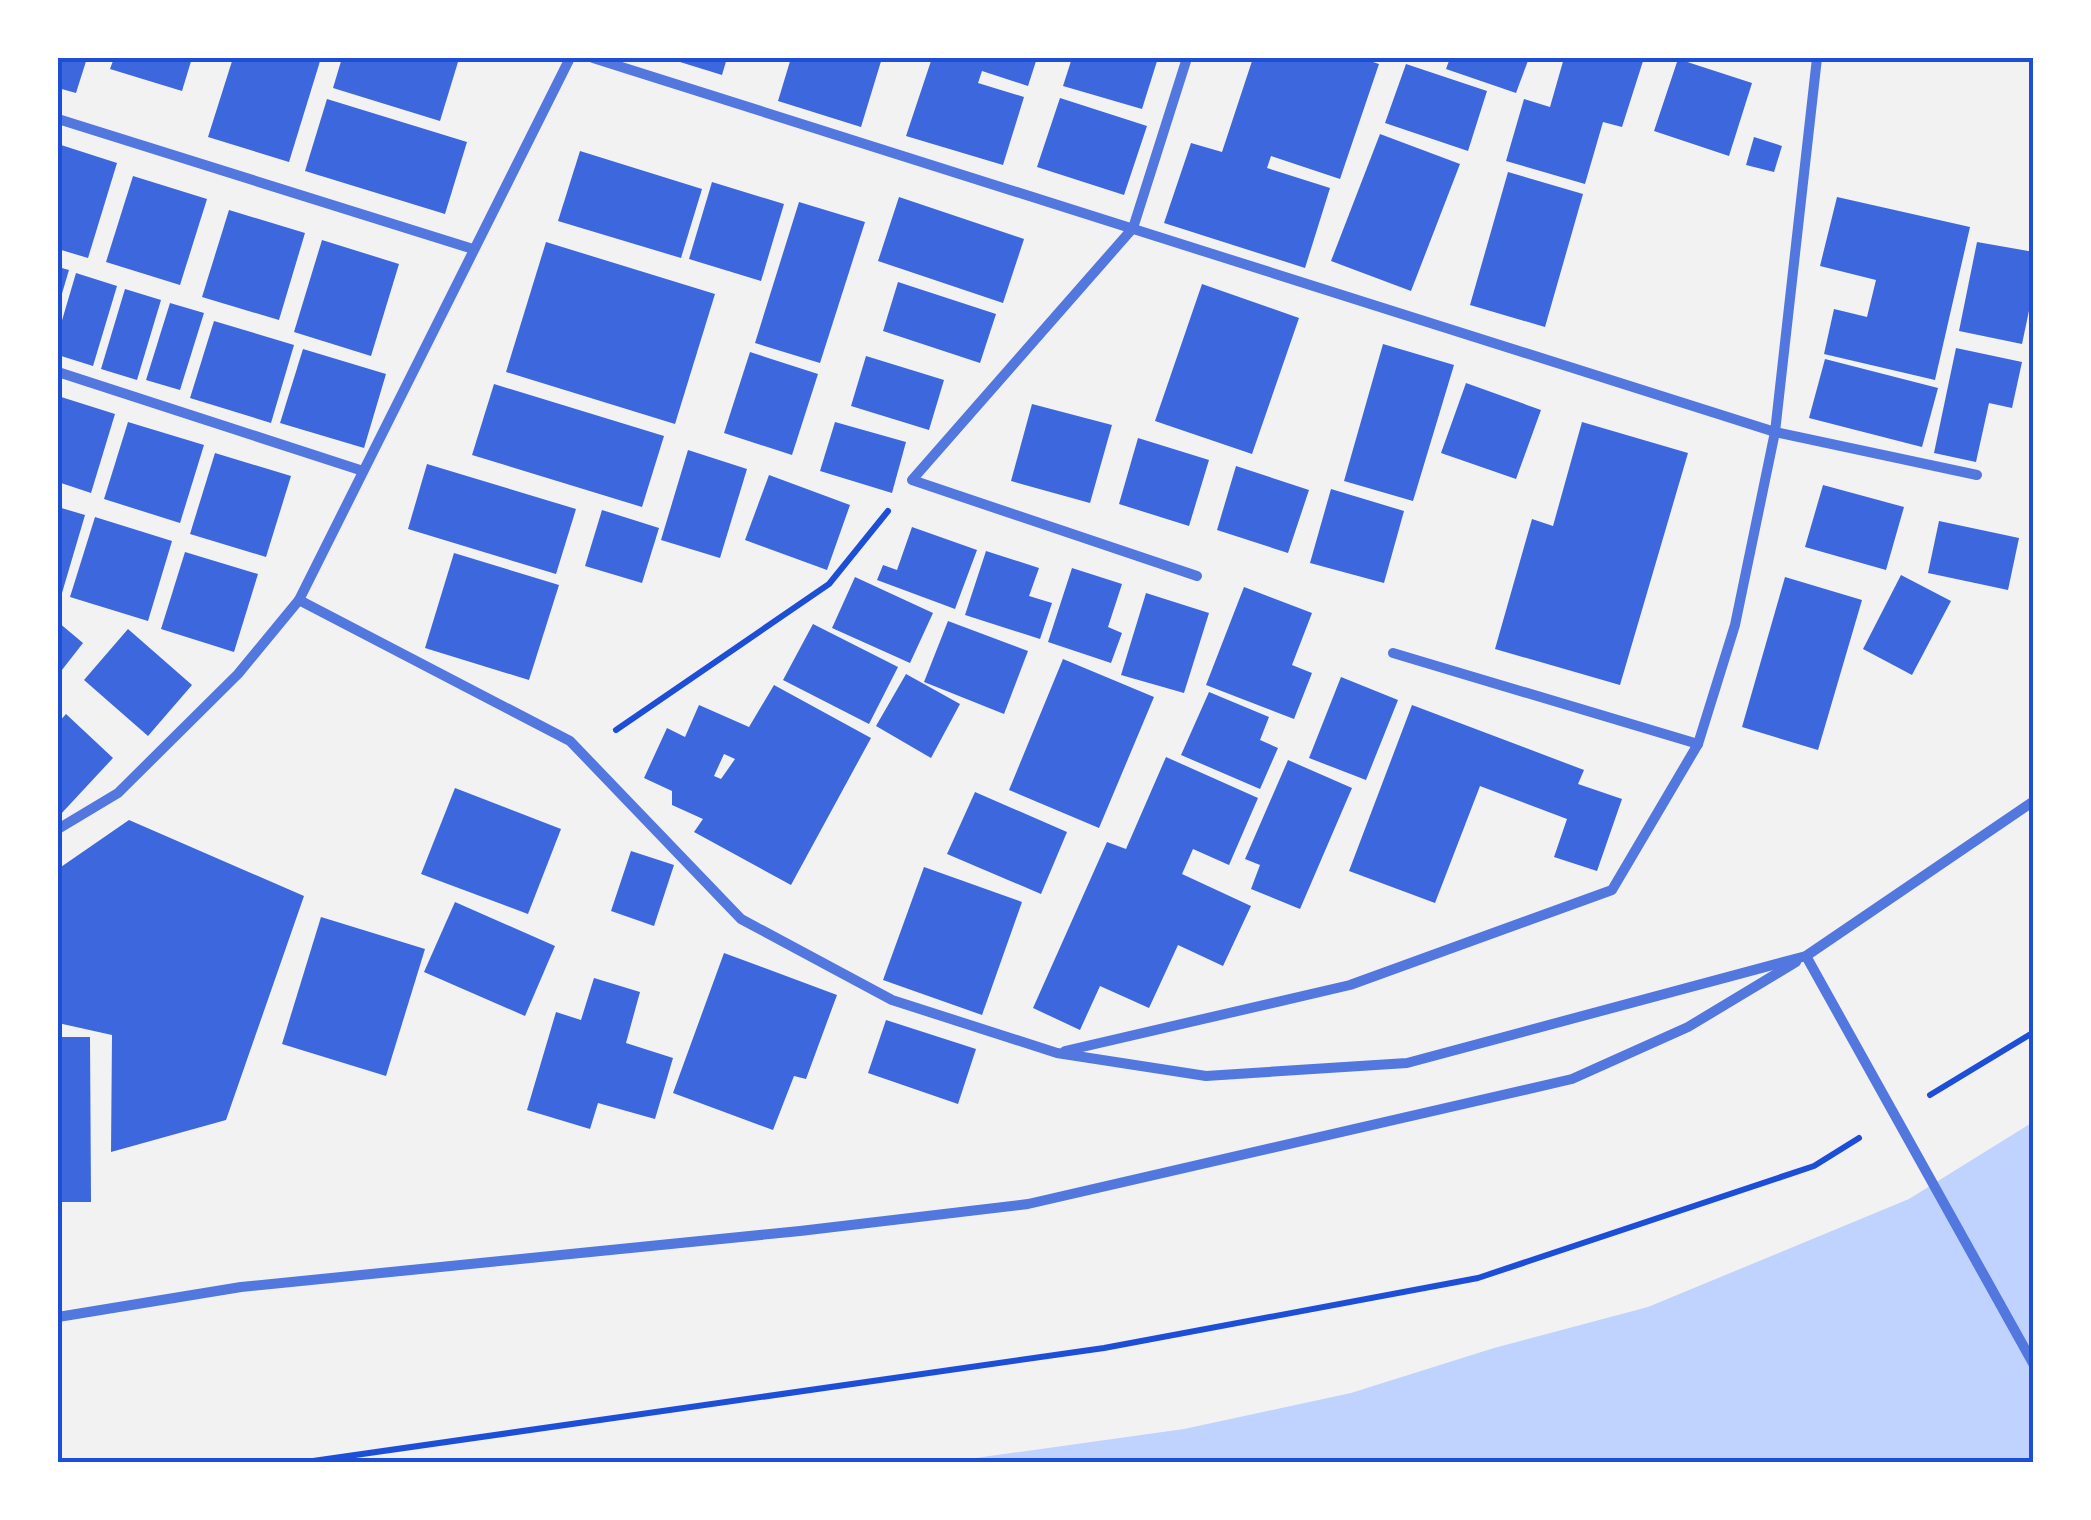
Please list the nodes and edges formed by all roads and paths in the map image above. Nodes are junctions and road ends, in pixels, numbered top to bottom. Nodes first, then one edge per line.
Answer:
1 (570, 58) edge
2 (594, 58) edge
3 (1186, 58) edge
4 (1817, 58) edge
5 (58, 119) edge
6 (1132, 228) junction
7 (474, 249) junction
8 (58, 372) edge
9 (1774, 432) junction
10 (363, 471) junction
11 (1977, 475) dead end
12 (912, 480) junction
13 (1197, 576) dead end
14 (298, 600) junction
15 (1393, 653) dead end
16 (1698, 744) junction
17 (582, 754) junction
18 (2034, 801) edge
19 (58, 829) edge
20 (1806, 956) junction
21 (2034, 1032) edge
22 (1057, 1053) junction
23 (1915, 1104) dead end
24 (1864, 1135) dead end
25 (58, 1317) edge
26 (2034, 1365) edge
27 (306, 1462) edge

1 - 7 street
2 - 6 street
3 - 6 street
4 - 9 street
5 - 7 street
6 - 9 street
6 - 12 street
7 - 10 street
8 - 10 street
9 - 11 street
9 - 16 street
10 - 14 street
12 - 13 street
12 - 17 path
14 - 17 street
14 - 19 street
15 - 16 street
16 - 22 street
17 - 22 street
18 - 20 street
20 - 22 street
20 - 25 street
20 - 26 street
21 - 23 path
24 - 27 path

